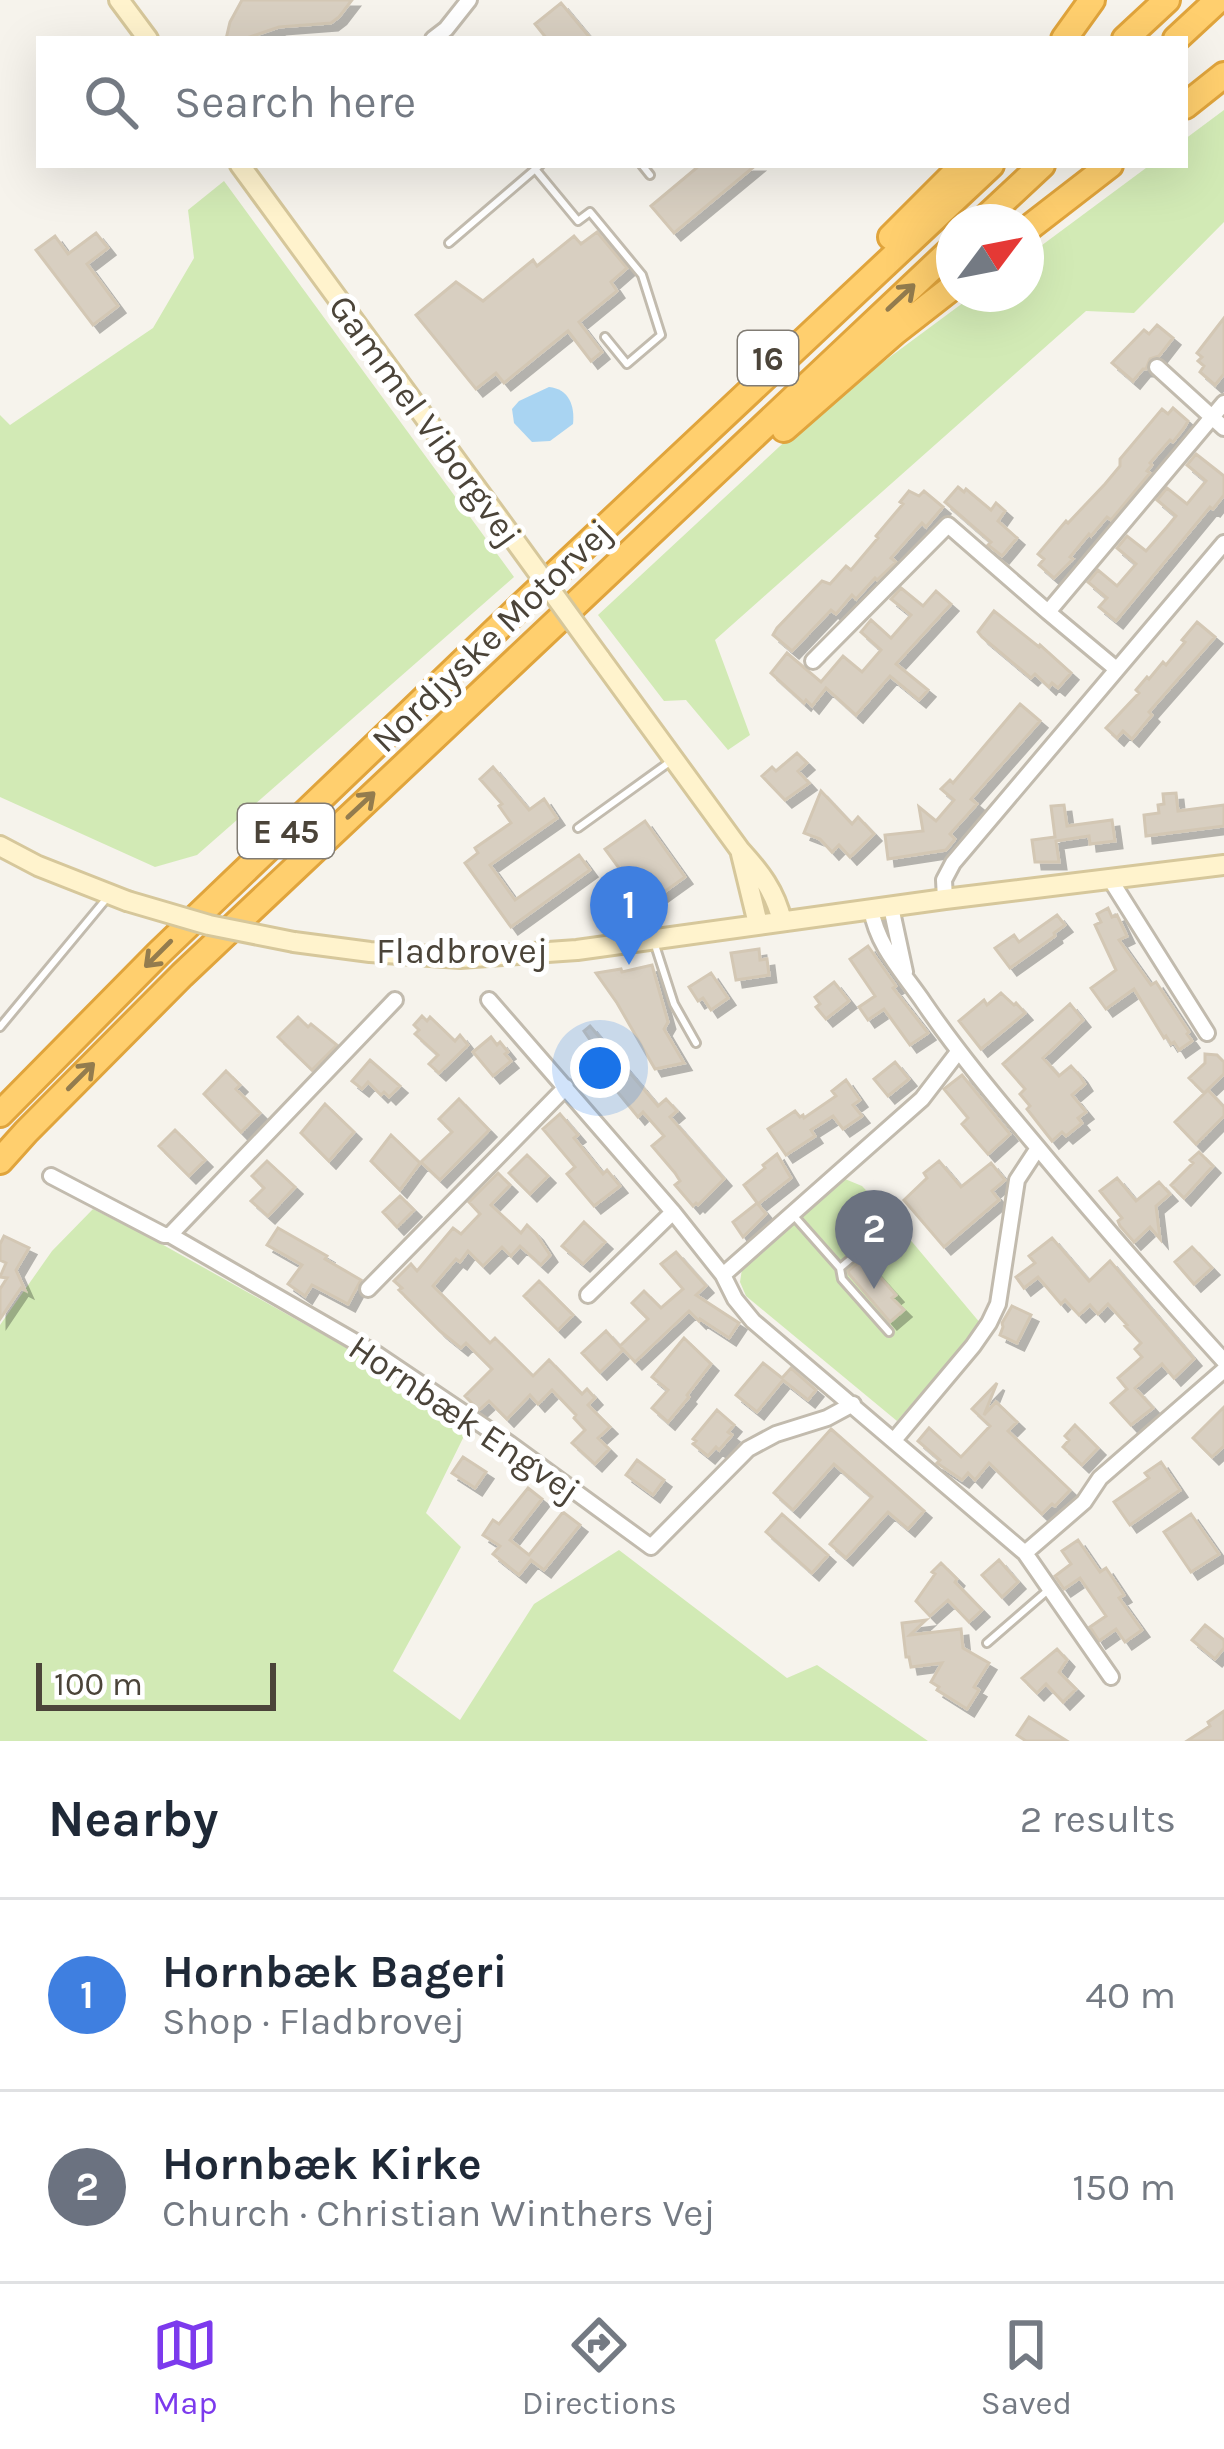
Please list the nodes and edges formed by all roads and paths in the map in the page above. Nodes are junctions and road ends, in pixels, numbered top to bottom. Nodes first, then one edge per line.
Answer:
1 (119, 0) edge
2 (469, 0) edge
3 (1092, 0) edge
4 (1167, 0) edge
5 (1218, 0) edge
6 (146, 36) edge
7 (445, 36) edge
8 (1066, 36) edge
9 (1128, 36) edge
10 (1179, 36) edge
11 (1224, 76) edge
12 (1224, 88) edge
13 (1188, 106) edge
14 (1188, 107) edge
15 (242, 168) edge
16 (536, 168) edge
17 (538, 168) edge
18 (644, 168) edge
19 (960, 168) edge
20 (988, 168) edge
21 (1039, 168) edge
22 (1106, 168) edge
23 (650, 175) dead end
24 (1000, 204) edge
25 (1044, 216) edge
26 (448, 243) dead end
27 (936, 265) edge
28 (936, 300) edge
29 (605, 337) dead end
30 (1157, 367) dead end
31 (1224, 403) edge
32 (1218, 422) edge
33 (1223, 546) edge
34 (576, 554) junction
35 (1048, 612) junction
36 (540, 636) junction
37 (813, 661) dead end
38 (1115, 668) junction
39 (674, 759) junction
40 (578, 828) dead end
41 (0, 846) edge
42 (740, 850) junction
43 (1224, 865) edge
44 (1110, 879) junction
45 (118, 898) junction
46 (945, 899) junction
47 (881, 908) junction
48 (782, 921) junction
49 (758, 924) junction
50 (653, 938) junction
51 (395, 1000) dead end
52 (489, 1000) dead end
53 (0, 1027) edge
54 (1207, 1033) dead end
55 (696, 1043) dead end
56 (958, 1052) junction
57 (566, 1088) junction
58 (0, 1114) edge
59 (1038, 1148) junction
60 (0, 1161) edge
61 (51, 1176) dead end
62 (673, 1212) junction
63 (792, 1214) junction
64 (170, 1235) junction
65 (859, 1252) dead end
66 (840, 1268) junction
67 (723, 1275) junction
68 (368, 1289) dead end
69 (588, 1295) dead end
70 (889, 1333) dead end
71 (1224, 1361) edge
72 (1224, 1370) edge
73 (854, 1404) junction
74 (895, 1439) junction
75 (1025, 1553) junction
76 (1050, 1589) junction
77 (987, 1643) dead end
78 (1111, 1677) dead end

1 - 6 main road
2 - 7 street
3 - 8 highway
4 - 9 highway
5 - 10 highway
11 - 13 highway
12 - 14 highway
15 - 39 main road, Gammel Viborgvej, bridge
16 - 26 lane
17 - 29 lane
18 - 23 lane
19 - 34 highway, 16
20 - 34 highway, Nordjyske Motorvej / E 45
21 - 24 highway
22 - 25 highway
36 -> 27 highway, Nordjyske Motorvej / E 45
28 - 36 highway, 16
30 - 32 street
31 - 32 street
32 - 35 street
33 - 38 street
34 -> 58 highway, Nordjyske Motorvej / E 45
35 - 37 street
35 - 38 street
60 -> 36 highway, Nordjyske Motorvej / E 45
38 - 46 street
39 - 40 lane
39 - 42 main road, Gammel Viborgvej
41 - 45 main road, Fladbrovej
42 - 48 main road, Gammel Viborgvej
42 - 49 main road, Gammel Viborgvej
43 - 44 main road, Fladbrovej
44 - 46 main road, Fladbrovej
44 - 54 street
45 - 50 main road, Fladbrovej, bridge
45 - 53 lane
46 - 47 main road, Fladbrovej
47 - 48 main road, Fladbrovej
47 - 56 street
48 - 49 main road, Fladbrovej
49 - 50 main road, Fladbrovej
50 - 55 lane
51 - 64 street
52 - 57 street
56 - 59 street
56 - 63 street
57 - 62 street
57 - 68 street
59 - 71 street
59 - 74 street
61 - 64 street, Hornbæk Engvej
62 - 67 street
62 - 69 street
63 - 66 lane
63 - 67 street
64 - 73 street, Hornbæk Engvej
65 - 66 lane
66 - 70 lane
67 - 73 street
72 - 75 street
73 - 74 street
74 - 75 street
75 - 76 street
76 - 77 lane
76 - 78 street

